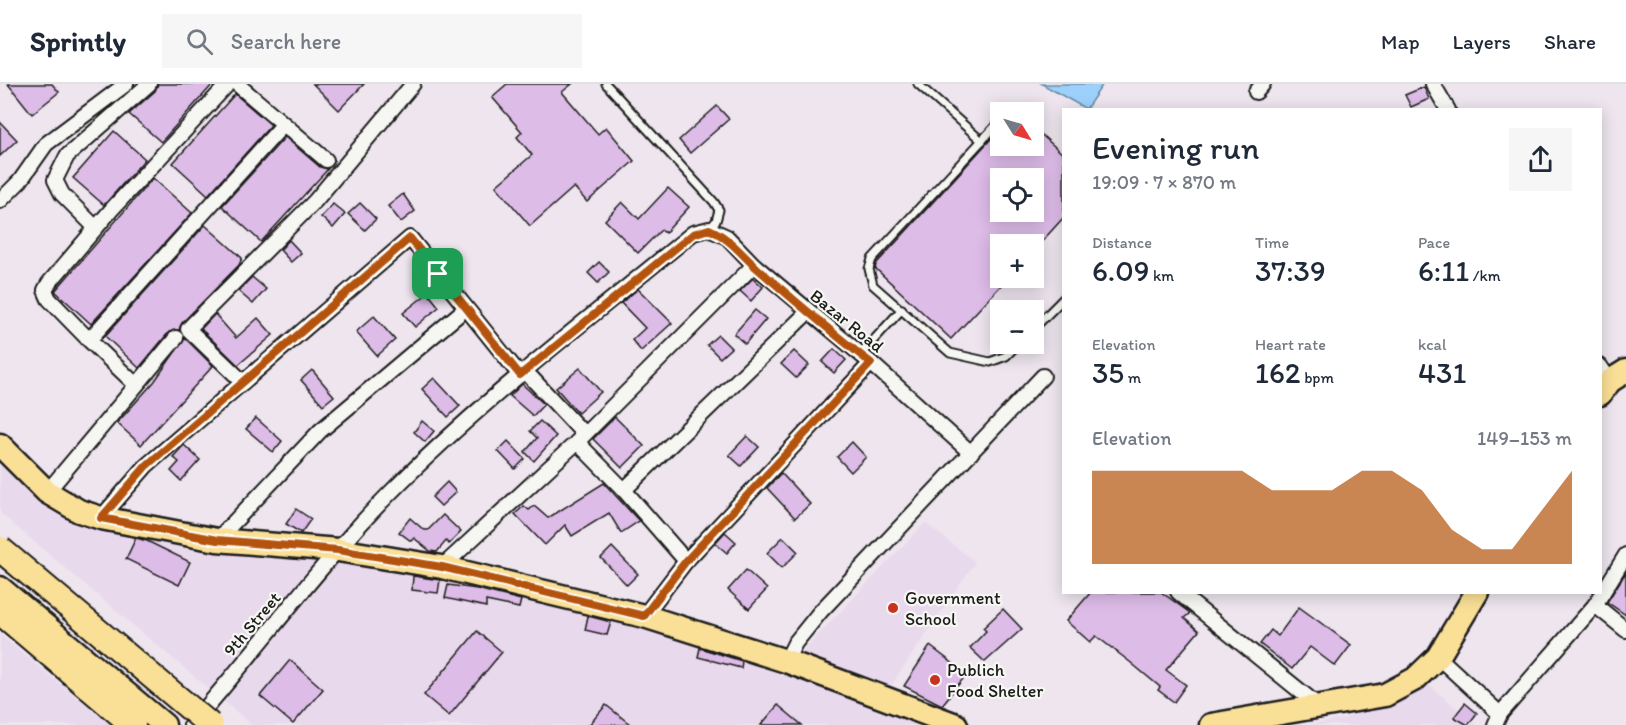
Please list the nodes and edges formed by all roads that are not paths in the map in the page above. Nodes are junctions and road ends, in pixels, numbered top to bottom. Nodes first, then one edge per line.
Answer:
1 (126, 84) edge
2 (149, 84) edge
3 (228, 84) edge
4 (237, 84) edge
5 (413, 84) edge
6 (606, 84) edge
7 (918, 84) edge
8 (1433, 84) edge
9 (1447, 108) edge
10 (283, 124) junction
11 (990, 132) edge
12 (982, 141) junction
13 (326, 160) dead end
14 (0, 201) edge
15 (96, 228) junction
16 (709, 229) junction
17 (754, 265) junction
18 (1062, 299) edge
19 (465, 309) junction
20 (902, 309) junction
21 (808, 312) junction
22 (1044, 318) edge
23 (176, 338) dead end
24 (89, 340) junction
25 (1008, 354) edge
26 (866, 359) junction
27 (523, 373) junction
28 (1043, 376) dead end
29 (243, 382) junction
30 (135, 384) junction
31 (580, 438) junction
32 (0, 445) edge
33 (971, 453) junction
34 (624, 490) junction
35 (47, 492) junction
36 (101, 518) junction
37 (217, 540) junction
38 (0, 549) edge
39 (338, 550) junction
40 (1626, 555) edge
41 (686, 561) junction
42 (0, 562) edge
43 (442, 567) junction
44 (0, 588) edge
45 (1602, 592) edge
46 (1180, 594) edge
47 (1476, 594) edge
48 (1601, 594) edge
49 (1594, 604) junction
50 (0, 612) edge
51 (644, 616) junction
52 (1626, 630) edge
53 (1438, 657) junction
54 (786, 661) junction
55 (1321, 708) junction
56 (1497, 719) edge
57 (943, 723) edge
58 (198, 724) edge
59 (133, 725) edge
60 (164, 725) edge
61 (1211, 725) edge

1 - 14 street
2 - 15 street
3 - 15 street
4 - 10 street
5 - 29 street
6 - 16 lane
7 - 12 lane
8 - 9 street
10 - 13 street
10 - 24 street
11 - 12 lane
12 - 20 lane
15 - 24 street
16 - 17 street, Bazar Road
16 - 27 street, 9th Street
17 - 21 street, Bazar Road
17 - 31 street
18 - 22 lane
19 - 27 street
19 - 29 street
19 - 37 street
20 - 25 lane
20 - 26 lane
21 - 26 street, Bazar Road
21 - 34 street
23 - 30 street
24 - 30 street
26 - 33 street, Bazar Road
26 - 41 street
27 - 31 street
27 - 39 street, 9th Street
28 - 33 street
29 - 36 street
30 - 35 street
31 - 34 street
31 - 43 street
32 - 35 main road
33 - 54 street
34 - 41 street
35 - 36 main road
36 - 37 main road
37 - 39 main road
38 - 58 highway, bridge
39 - 43 main road
39 - 58 street, 9th Street
40 - 45 street
41 - 51 street
42 - 58 main road
43 - 51 main road
44 - 60 main road
46 - 55 street
47 - 53 main road
48 - 49 street
49 - 52 street
49 - 56 street
50 - 59 highway
51 - 54 main road
53 - 55 main road
53 - 56 street
54 - 57 main road
55 - 61 main road

